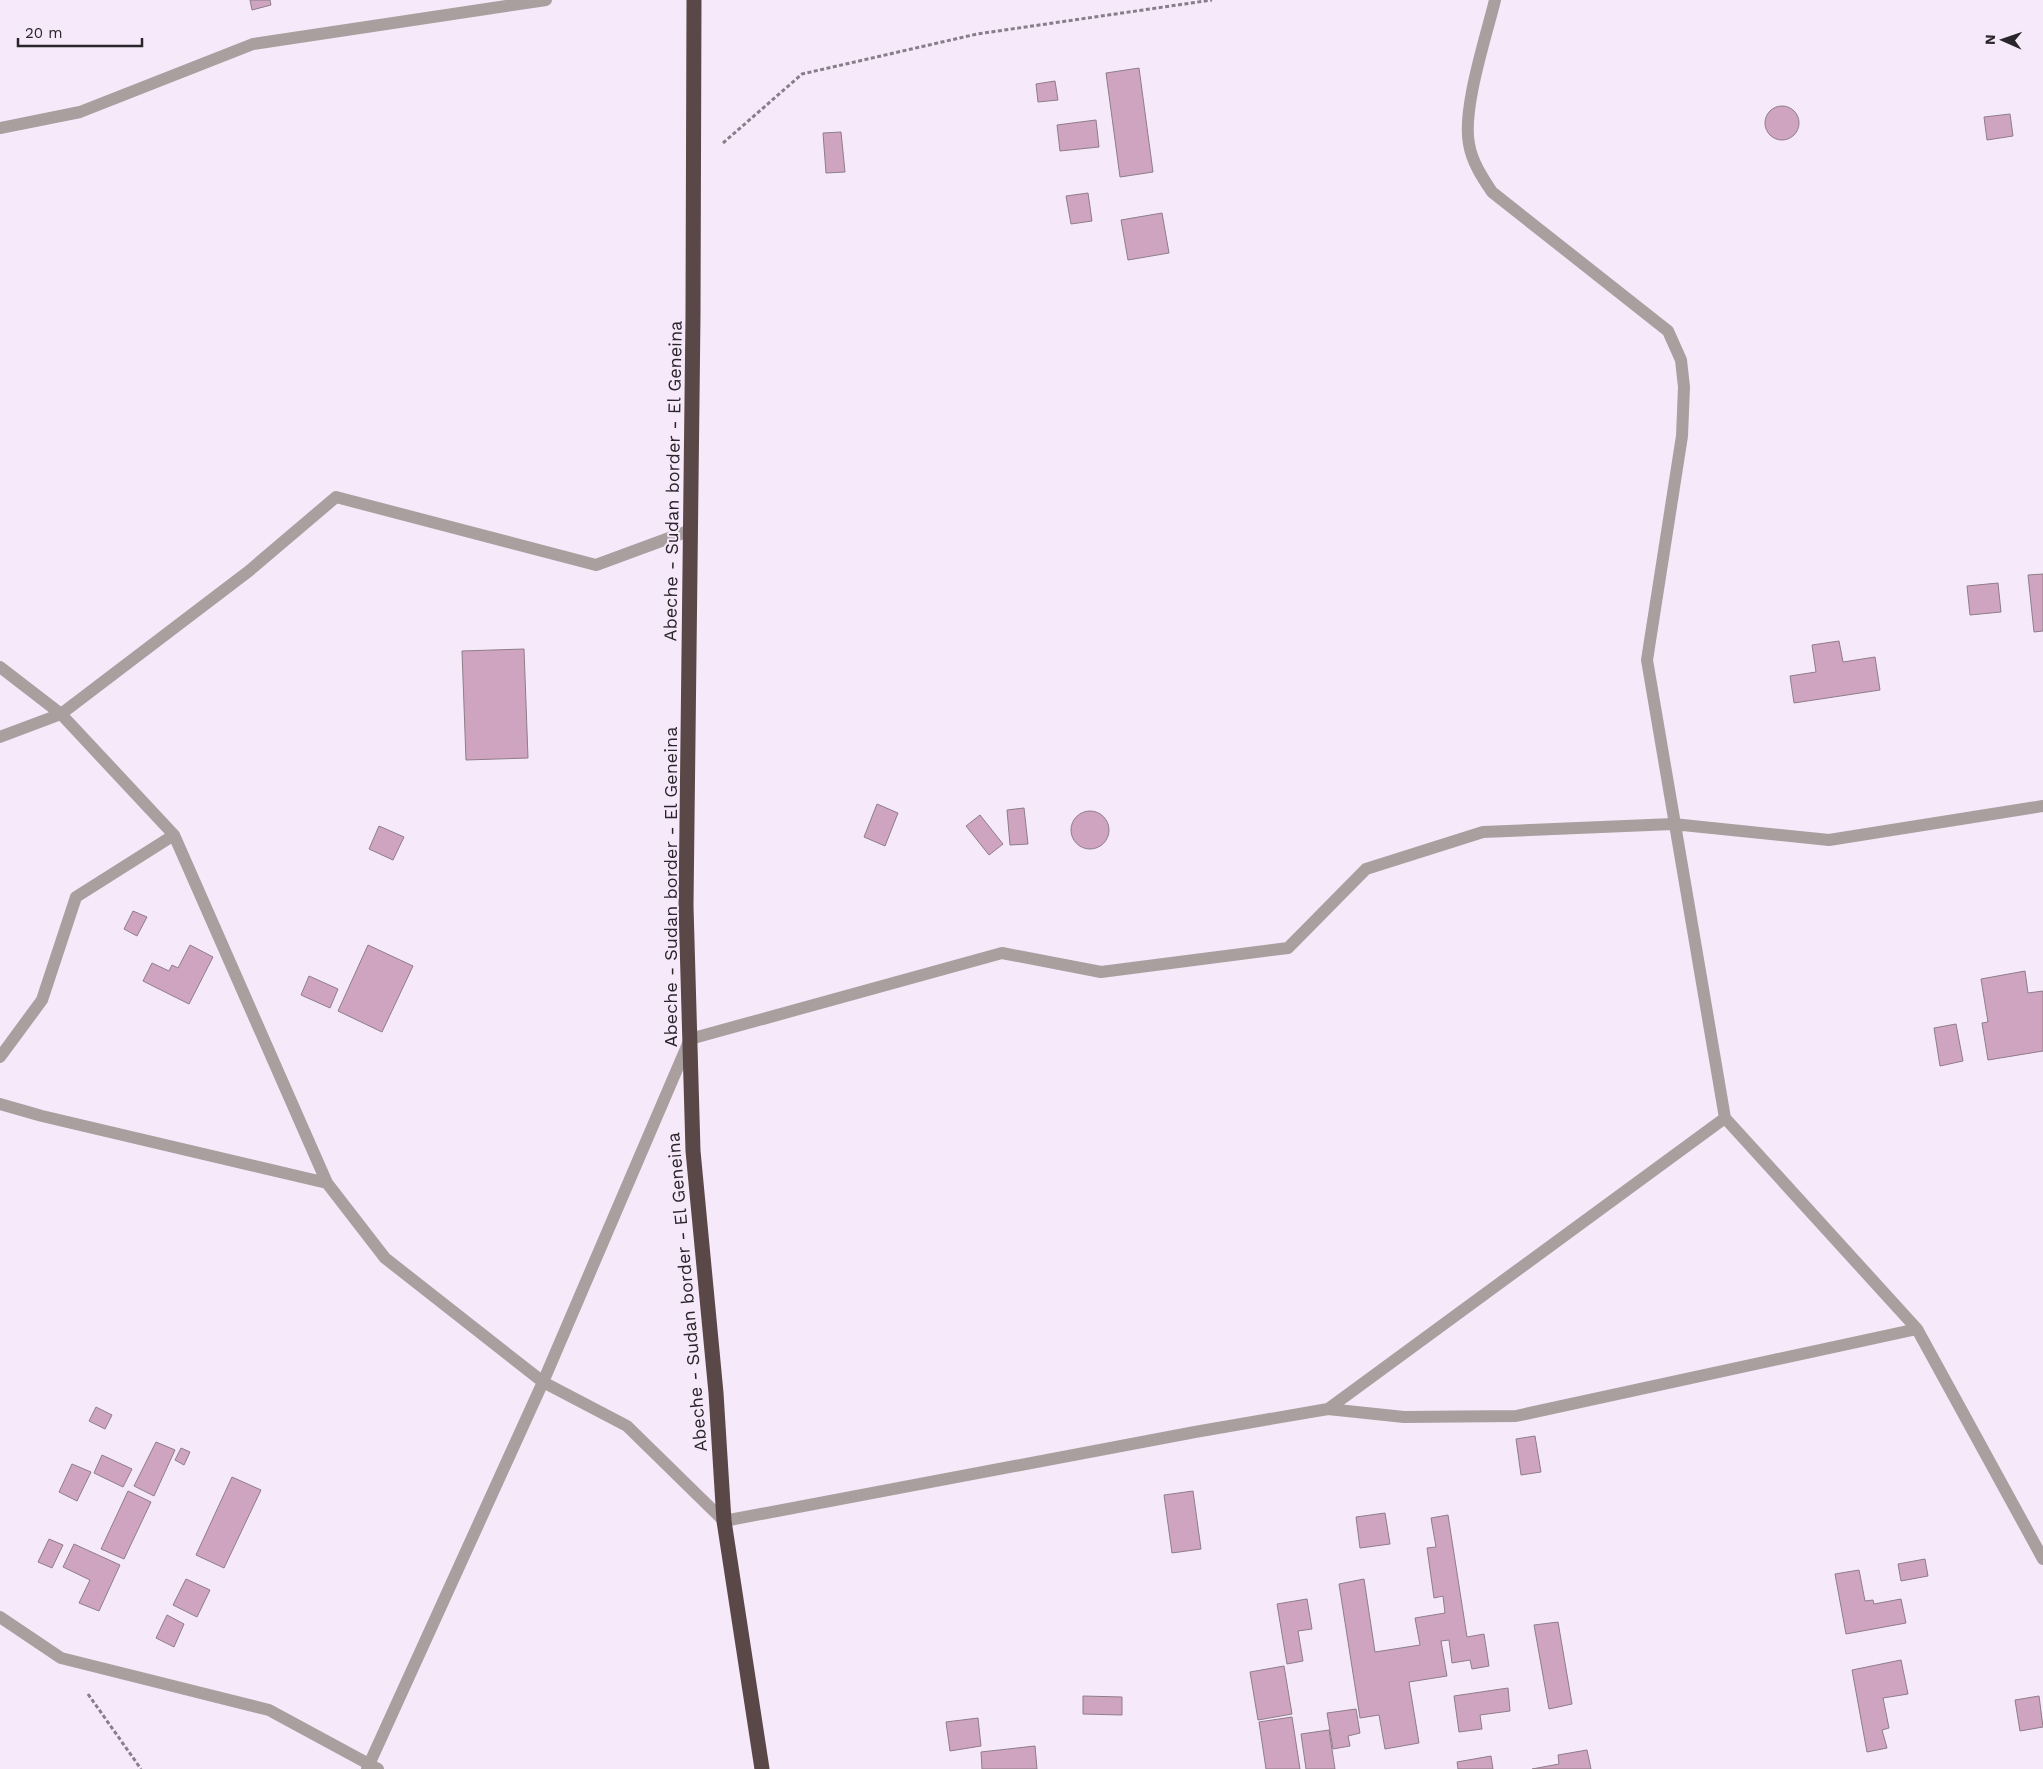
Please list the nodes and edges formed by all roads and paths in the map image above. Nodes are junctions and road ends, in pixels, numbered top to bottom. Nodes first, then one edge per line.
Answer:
1 (546, 0) edge
2 (694, 0) edge
3 (1212, 0) edge
4 (1495, 0) edge
5 (0, 128) edge
6 (694, 169) junction
7 (691, 530) junction
8 (0, 667) edge
9 (61, 714) junction
10 (0, 736) edge
11 (2043, 806) edge
12 (1673, 824) junction
13 (174, 835) junction
14 (690, 1039) junction
15 (0, 1057) edge
16 (0, 1104) edge
17 (1725, 1118) junction
18 (327, 1183) junction
19 (1917, 1328) junction
20 (543, 1382) junction
21 (1328, 1409) junction
22 (724, 1521) junction
23 (2043, 1559) edge
24 (0, 1617) edge
25 (61, 1658) junction
26 (371, 1767) edge
27 (141, 1769) edge
28 (762, 1769) edge

1 - 5 street
2 - 6 highway, Abeche - Sudan border - El Geneina
3 - 6 path
4 - 12 street
6 - 7 highway, Abeche - Sudan border - El Geneina
7 - 9 street
7 - 14 highway, Abeche - Sudan border - El Geneina
8 - 9 street
9 - 10 street
9 - 13 street
11 - 12 street
12 - 14 street
12 - 17 street
13 - 15 street
13 - 18 street
14 - 20 street
14 - 22 highway, Abeche - Sudan border - El Geneina
16 - 18 street
17 - 19 street
17 - 21 street
18 - 20 street
19 - 21 street
19 - 23 street
20 - 22 street
20 - 26 street
21 - 22 street
22 - 28 highway, Abeche - Sudan border - El Geneina
24 - 25 street
25 - 26 street
25 - 27 path

